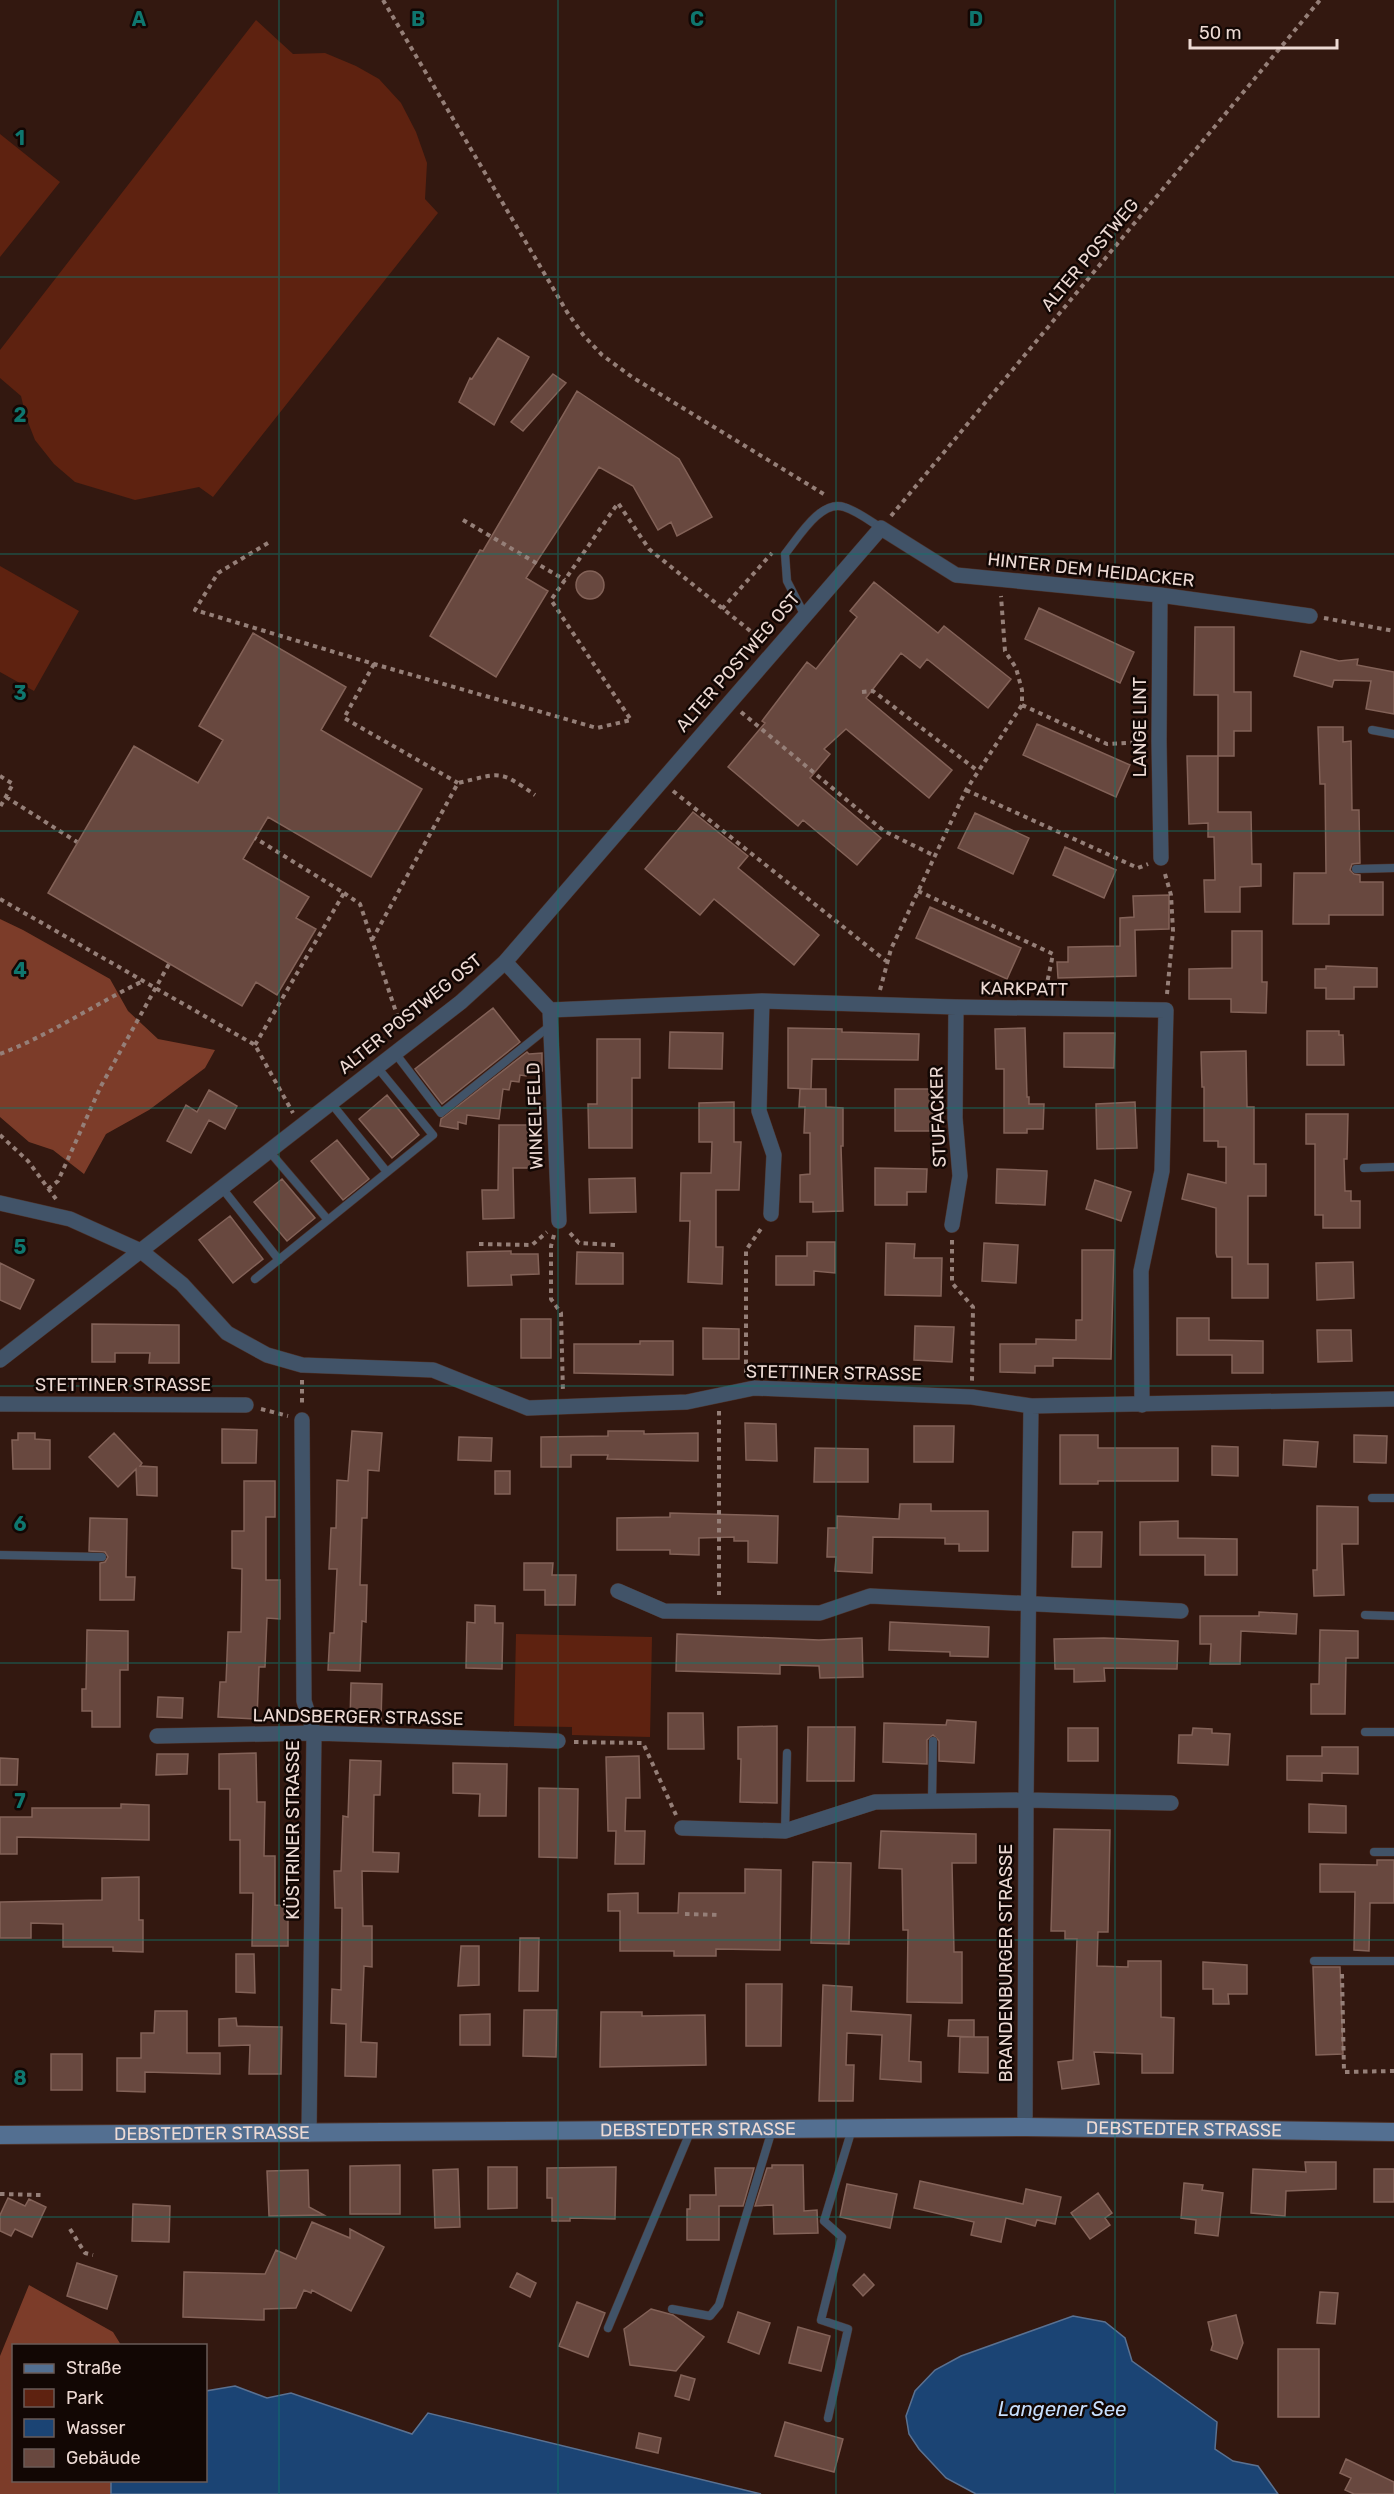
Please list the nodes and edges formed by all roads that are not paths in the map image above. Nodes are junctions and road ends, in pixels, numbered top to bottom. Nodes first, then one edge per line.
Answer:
1 (881, 528) junction
2 (1160, 595) junction
3 (804, 614) junction
4 (1310, 616) road end
5 (1372, 730) dead end
6 (1394, 734) edge
7 (1161, 858) road end
8 (1394, 868) edge
9 (1356, 869) dead end
10 (505, 962) junction
11 (762, 1001) junction
12 (956, 1007) junction
13 (551, 1017) junction
14 (401, 1049) junction
15 (377, 1067) junction
16 (331, 1103) junction
17 (270, 1151) junction
18 (1394, 1167) edge
19 (1364, 1168) dead end
20 (387, 1172) junction
21 (222, 1188) junction
22 (0, 1203) edge
23 (771, 1214) road end
24 (328, 1220) junction
25 (559, 1221) road end
26 (952, 1225) road end
27 (141, 1251) junction
28 (279, 1260) junction
29 (255, 1279) dead end
30 (0, 1360) edge
31 (1394, 1399) edge
32 (0, 1404) edge
33 (246, 1405) road end
34 (1142, 1405) junction
35 (1031, 1406) junction
36 (302, 1420) road end
37 (1372, 1498) dead end
38 (1394, 1498) edge
39 (0, 1555) edge
40 (102, 1557) dead end
41 (618, 1591) dead end
42 (1027, 1604) junction
43 (1181, 1611) dead end
44 (1365, 1615) dead end
45 (1394, 1616) edge
46 (1365, 1732) dead end
47 (1394, 1732) edge
48 (314, 1733) junction
49 (158, 1736) dead end
50 (933, 1741) dead end
51 (558, 1742) road end
52 (787, 1753) dead end
53 (1026, 1800) junction
54 (932, 1802) junction
55 (1171, 1803) dead end
56 (682, 1828) road end
57 (784, 1831) junction
58 (1374, 1852) dead end
59 (1394, 1852) edge
60 (1314, 1961) dead end
61 (1394, 1962) edge
62 (1025, 2127) junction
63 (852, 2129) junction
64 (691, 2130) junction
65 (772, 2130) junction
66 (1394, 2132) edge
67 (309, 2134) junction
68 (0, 2135) edge
69 (672, 2308) dead end
70 (608, 2328) dead end
71 (828, 2418) dead end

1 - 2 street, HINTER DEM HEIDACKER
1 - 3 street, ALTER POSTWEG OST
1 - 3 lane
2 - 4 street, HINTER DEM HEIDACKER
2 - 7 street, LANGE LINT
3 - 10 street, ALTER POSTWEG OST
5 - 6 lane
8 - 9 lane
10 - 13 street
10 - 14 street, ALTER POSTWEG OST
11 - 12 street, KARKPATT
11 - 13 street, KARKPATT
11 - 23 street
12 - 26 street, STUFACKER
12 - 34 street, KARKPATT
13 - 14 lane
13 - 25 street, WINKELFELD
14 - 15 street, ALTER POSTWEG OST
15 - 16 street, ALTER POSTWEG OST
15 - 20 lane
16 - 17 street, ALTER POSTWEG OST
16 - 20 lane
17 - 21 street, ALTER POSTWEG OST
17 - 24 lane
18 - 19 lane
20 - 24 lane
21 - 27 street, ALTER POSTWEG OST
21 - 28 lane
22 - 27 street, STETTINER STRASSE
24 - 28 lane
27 - 30 street, ALTER POSTWEG OST
27 - 35 street, STETTINER STRASSE
28 - 29 lane
31 - 34 street, STETTINER STRASSE
32 - 33 street, STETTINER STRASSE
34 - 35 street, STETTINER STRASSE
35 - 42 street, BRANDENBURGER STRASSE
36 - 48 street, KÜSTRINER STRASSE
37 - 38 lane
39 - 40 lane
41 - 42 street
42 - 43 street
42 - 53 street, BRANDENBURGER STRASSE
44 - 45 lane
46 - 47 lane
48 - 49 street, LANDSBERGER STRASSE
48 - 51 street, LANDSBERGER STRASSE
48 - 67 street, KÜSTRINER STRASSE
50 - 54 lane
52 - 57 lane
53 - 54 street
53 - 55 street
53 - 62 street, BRANDENBURGER STRASSE
54 - 57 street
56 - 57 street
58 - 59 lane
60 - 61 lane
62 - 63 main road, DEBSTEDTER STRASSE
62 - 66 main road, DEBSTEDTER STRASSE
63 - 65 main road, DEBSTEDTER STRASSE
63 - 71 lane
64 - 65 main road, DEBSTEDTER STRASSE
64 - 67 main road, DEBSTEDTER STRASSE
64 - 70 lane
65 - 69 lane
67 - 68 main road, DEBSTEDTER STRASSE

